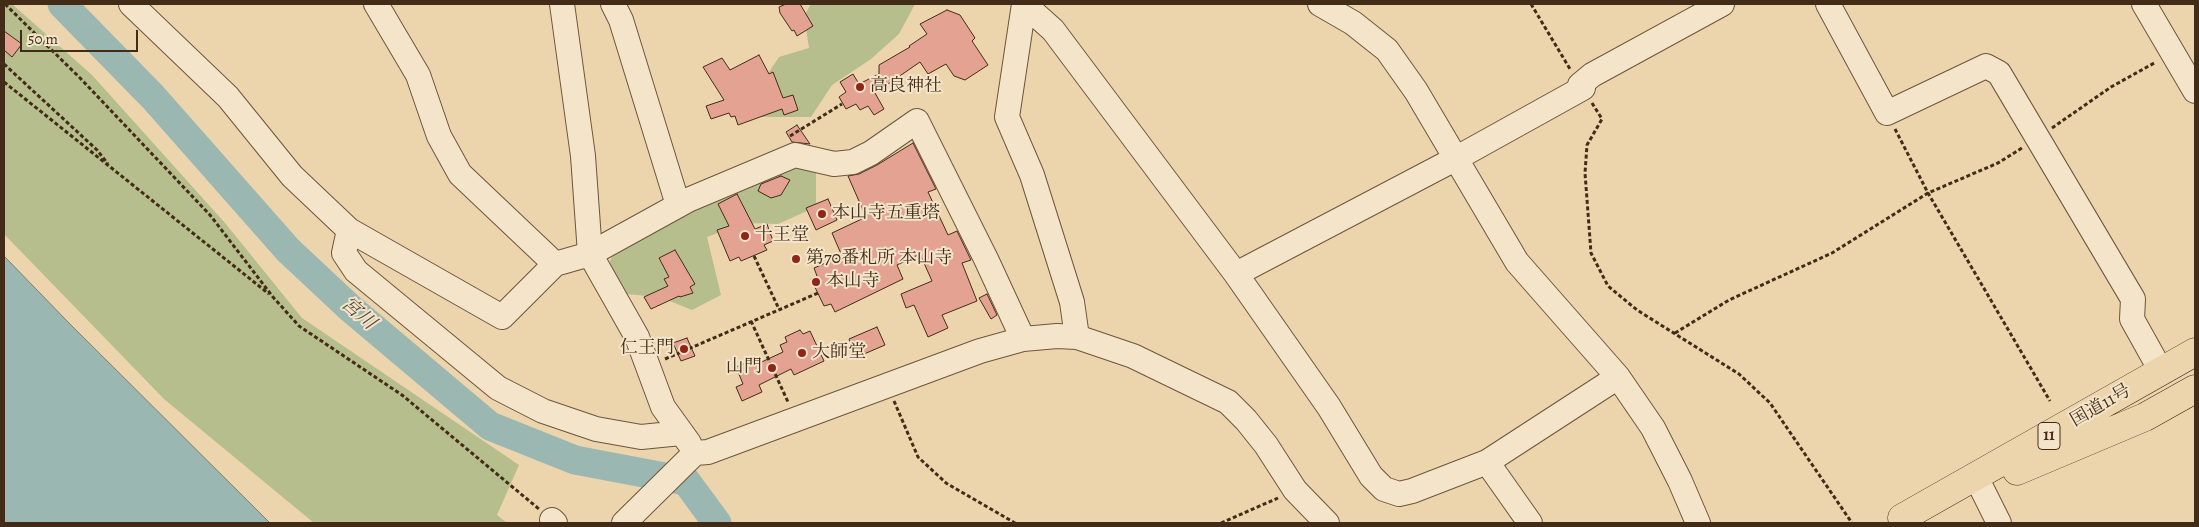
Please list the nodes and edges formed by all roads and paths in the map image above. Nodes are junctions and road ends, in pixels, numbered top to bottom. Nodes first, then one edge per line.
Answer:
1 (4, 4) edge
2 (131, 4) edge
3 (376, 4) edge
4 (562, 4) edge
5 (613, 4) edge
6 (1024, 4) edge
7 (1320, 4) edge
8 (1531, 4) edge
9 (1722, 4) edge
10 (1828, 4) edge
11 (2144, 4) edge
12 (2172, 53) junction
13 (4, 64) edge
14 (4, 82) edge
15 (1581, 86) junction
16 (2195, 91) edge
17 (1887, 113) junction
18 (2039, 138) junction
19 (1455, 159) junction
20 (112, 168) junction
21 (1928, 193) junction
22 (678, 206) junction
23 (349, 230) junction
24 (590, 254) junction
25 (754, 256) dead end
26 (555, 264) junction
27 (1236, 274) junction
28 (818, 293) dead end
29 (273, 297) junction
30 (779, 309) junction
31 (751, 321) junction
32 (1675, 333) junction
33 (1077, 337) junction
34 (1023, 339) junction
35 (2195, 352) edge
36 (647, 366) junction
37 (2161, 371) junction
38 (1618, 378) junction
39 (887, 384) junction
40 (2195, 390) edge
41 (2050, 401) dead end
42 (796, 419) junction
43 (681, 434) junction
44 (693, 456) junction
45 (1487, 462) junction
46 (1981, 487) junction
47 (1295, 490) junction
48 (628, 519) edge
49 (1897, 521) edge
50 (553, 522) edge
51 (1015, 523) edge
52 (1221, 523) edge
53 (1327, 523) edge
54 (1530, 523) edge
55 (1698, 523) edge
56 (1852, 523) edge
57 (1999, 523) edge

1 - 29 path
2 - 23 street
3 - 26 street
4 - 24 street
5 - 22 street
6 - 27 street
6 - 33 street
7 - 19 street
8 - 15 path
9 - 15 street
10 - 17 street
11 - 12 street
12 - 16 street
12 - 18 path
13 - 20 path
14 - 20 path
15 - 19 street
15 - 32 path
17 - 18 street
17 - 21 path
18 - 21 path
18 - 37 street
19 - 27 street
19 - 38 street
20 - 29 path
21 - 32 path
21 - 41 path
22 - 24 street
22 - 34 street
23 - 26 street
23 - 43 street
24 - 26 street
24 - 36 street
25 - 30 path
27 - 45 street
28 - 30 path
29 - 50 path
30 - 31 path
31 - 36 path
31 - 42 path
32 - 56 path
33 - 34 street
33 - 47 street
34 - 39 street
35 - 37 highway, 国道11号 / 11
36 - 43 street
37 - 49 highway, 国道11号 / 11
38 - 45 street
38 - 55 street
39 - 42 street
39 - 51 path
40 - 46 highway, 国道11号 / 11
42 - 44 street
43 - 44 street
44 - 48 street
45 - 54 street
46 - 49 highway, 国道11号 / 11
46 - 57 street
47 - 52 path
47 - 53 street

